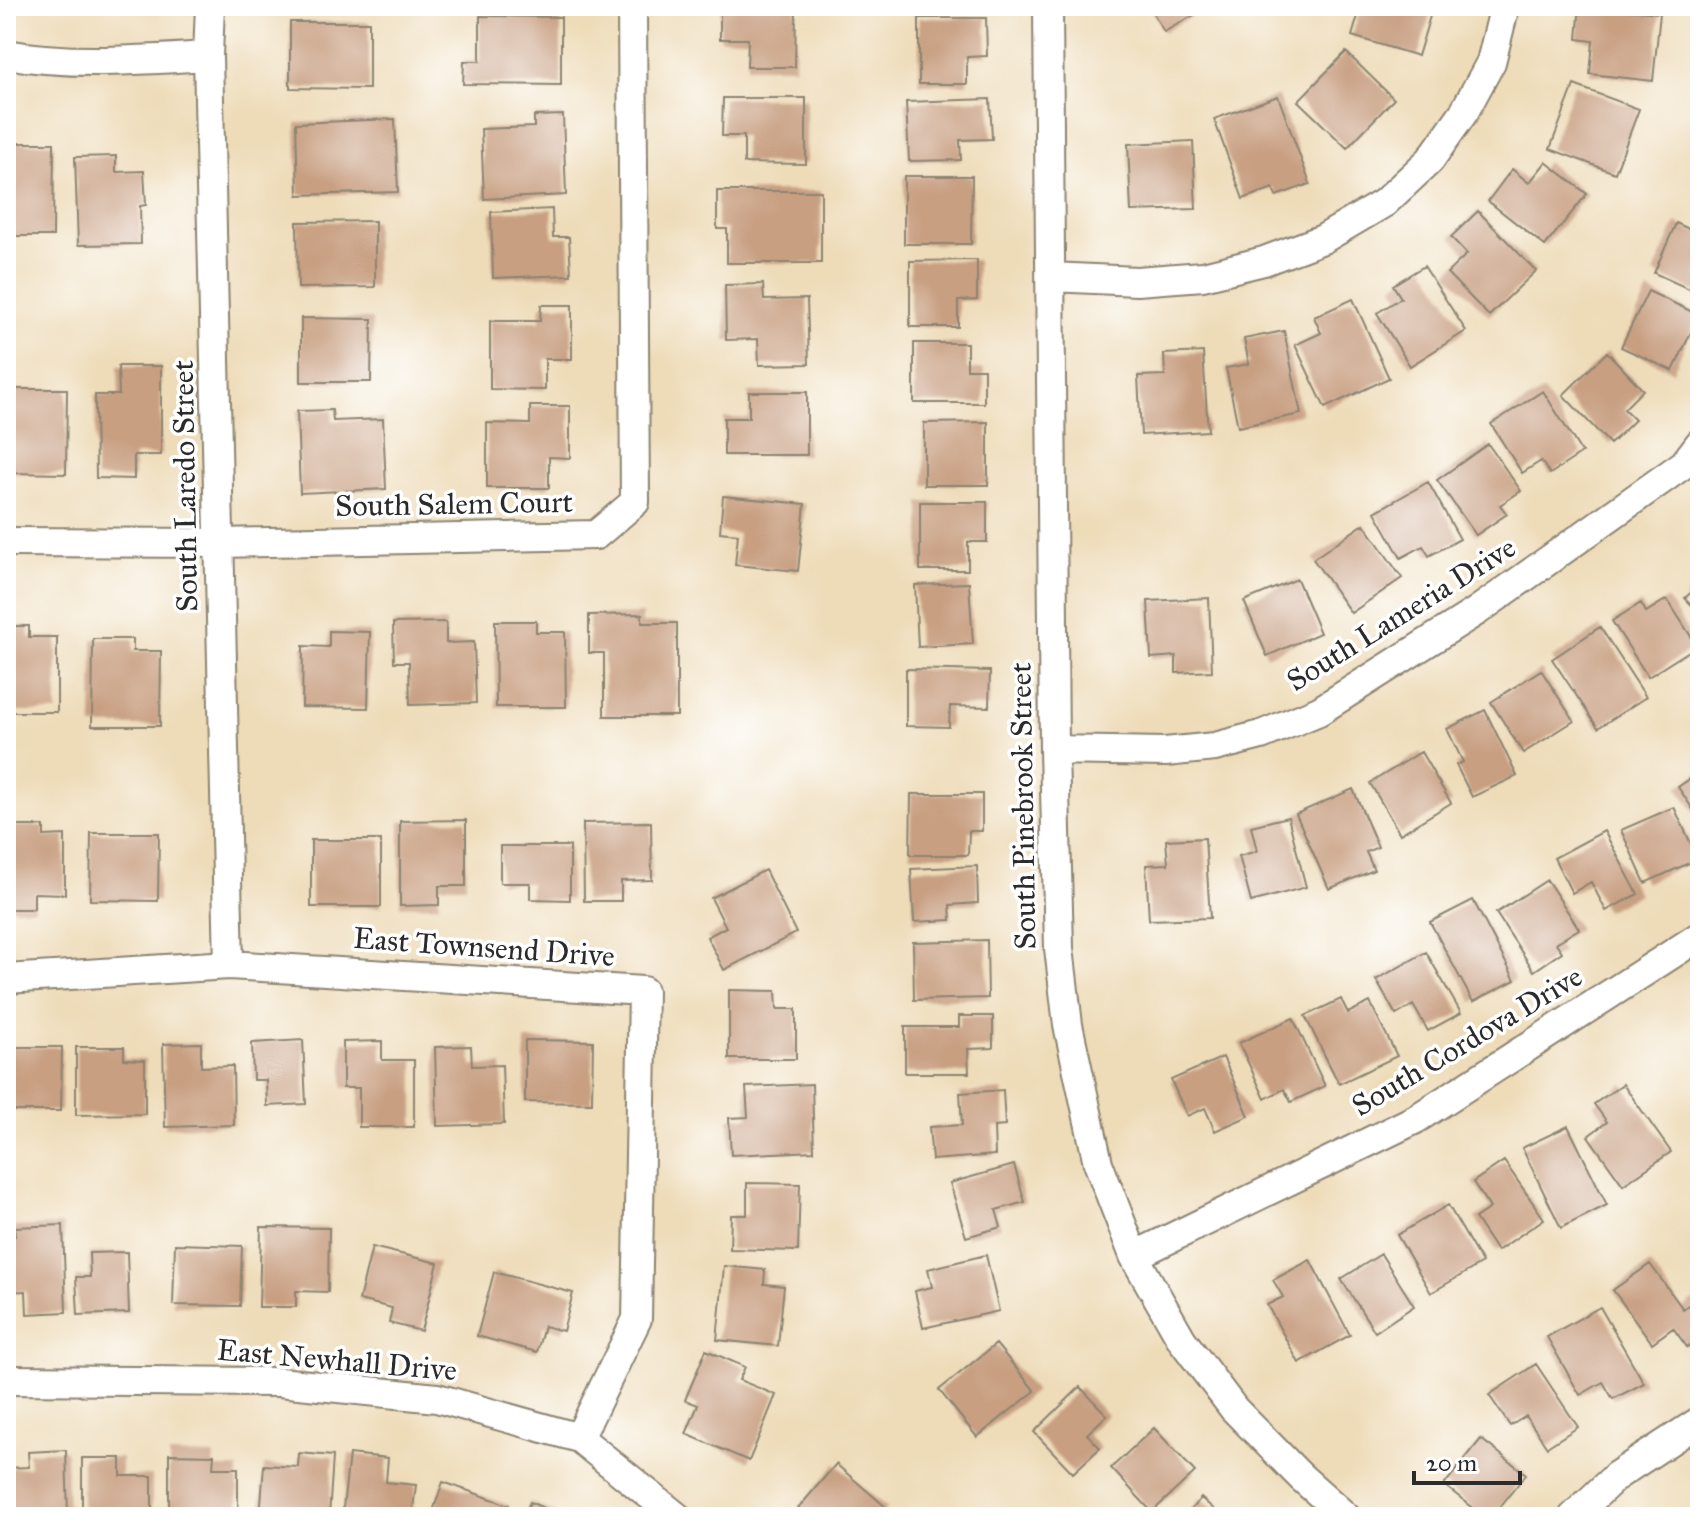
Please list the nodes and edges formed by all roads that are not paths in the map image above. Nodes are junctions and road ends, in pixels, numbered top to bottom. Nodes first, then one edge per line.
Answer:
1 (210, 6) edge
2 (632, 6) edge
3 (1048, 6) edge
4 (1505, 6) edge
5 (6, 54) edge
6 (208, 56) junction
7 (1051, 277) junction
8 (1700, 443) edge
9 (6, 542) edge
10 (220, 543) junction
11 (1054, 750) junction
12 (1700, 936) edge
13 (229, 965) junction
14 (6, 979) edge
15 (1134, 1256) junction
16 (6, 1380) edge
17 (1700, 1421) edge
18 (579, 1438) junction
19 (677, 1517) edge
20 (1346, 1517) edge
21 (1573, 1517) edge

1 - 6 street, South Laredo Street
2 - 10 street, South Salem Court
3 - 7 street, South Pinebrook Street
4 - 7 street
5 - 6 street
6 - 10 street, South Laredo Street
7 - 11 street, South Pinebrook Street
8 - 11 street, South Lameria Drive
9 - 10 street, South Salem Court
10 - 13 street, South Laredo Street
11 - 15 street, South Pinebrook Street
12 - 15 street, South Cordova Drive
13 - 14 street, East Townsend Drive
13 - 18 street, East Townsend Drive
15 - 20 street, South Pinebrook Street
16 - 18 street, East Newhall Drive
17 - 21 street
18 - 19 street, East Newhall Drive

